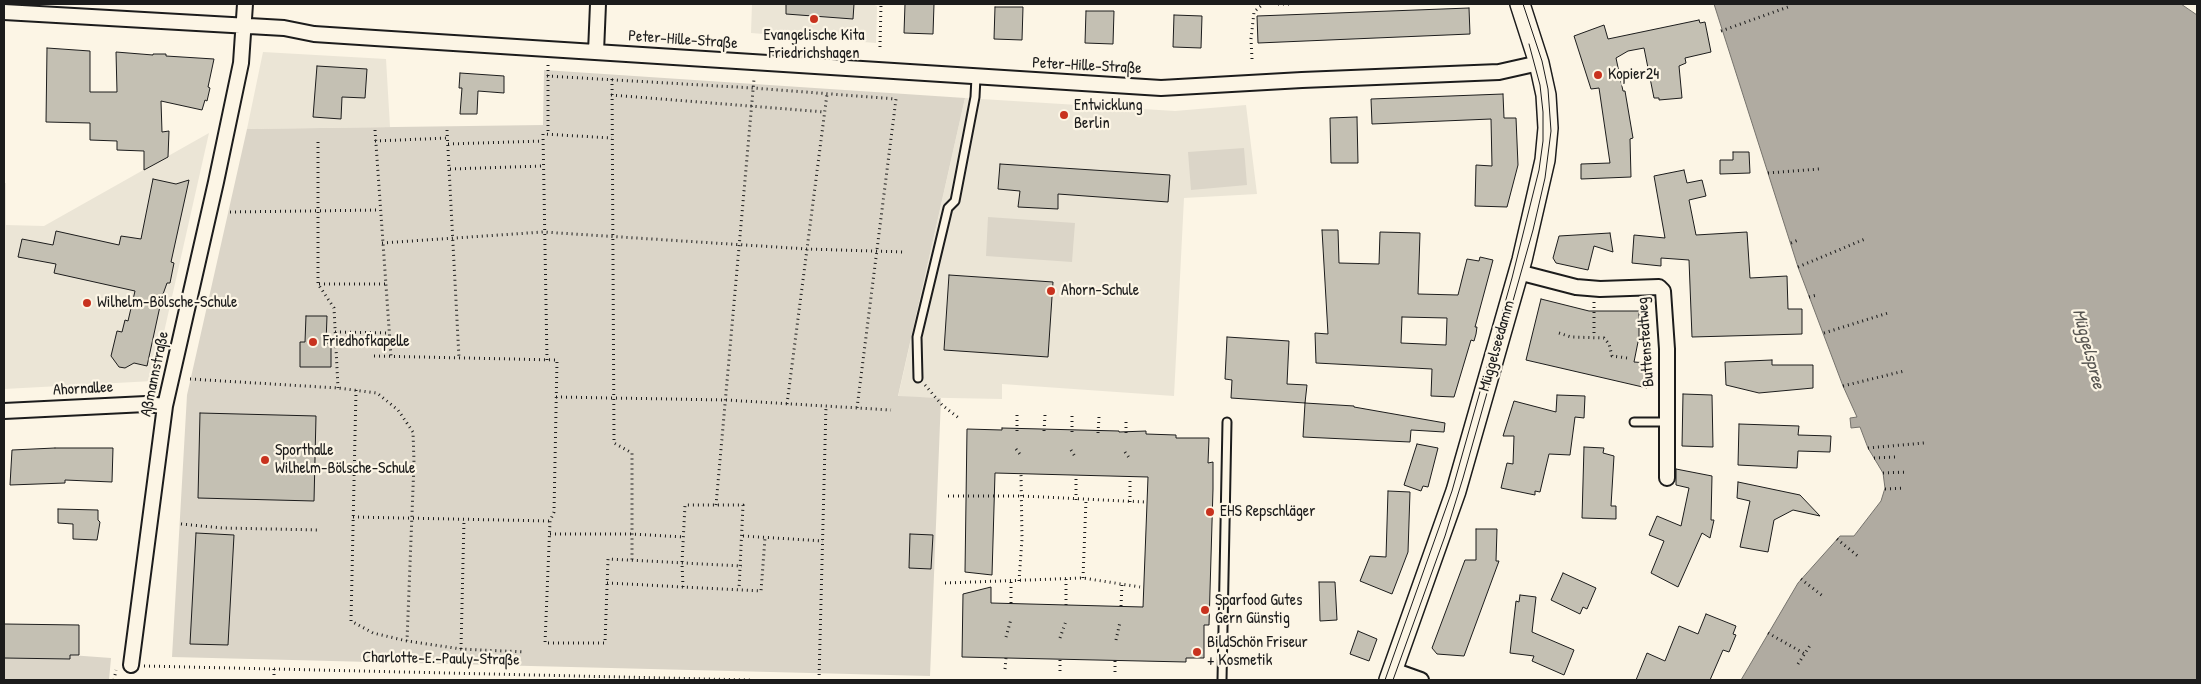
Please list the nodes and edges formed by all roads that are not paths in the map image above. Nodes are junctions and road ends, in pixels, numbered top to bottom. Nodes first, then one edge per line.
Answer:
1 (245, 4) edge
2 (598, 4) edge
3 (1520, 4) edge
4 (4, 12) edge
5 (244, 27) junction
6 (596, 52) junction
7 (1539, 63) junction
8 (976, 77) junction
9 (1518, 272) junction
10 (918, 378) road end
11 (165, 406) junction
12 (4, 411) edge
13 (1227, 422) dead end
14 (1634, 422) dead end
15 (1667, 422) junction
16 (1667, 478) dead end
17 (131, 665) road end
18 (1391, 675) edge
19 (1222, 680) edge
20 (1421, 680) edge

1 - 5 street, Aßmannstraße
2 - 6 street
3 - 7 main road, Müggelseedamm
4 - 5 street, Peter-Hille-Straße
5 - 6 street, Peter-Hille-Straße
5 - 11 street, Aßmannstraße
6 - 8 street, Peter-Hille-Straße
7 - 8 street, Peter-Hille-Straße
7 - 9 main road, Müggelseedamm
8 - 10 lane
9 - 15 street, Buttenstedtweg
9 - 18 main road, Müggelseedamm
11 - 12 street, Ahornallee
11 - 17 street, Aßmannstraße
13 - 19 lane
14 - 15 lane
15 - 16 street, Buttenstedtweg
18 - 20 street

